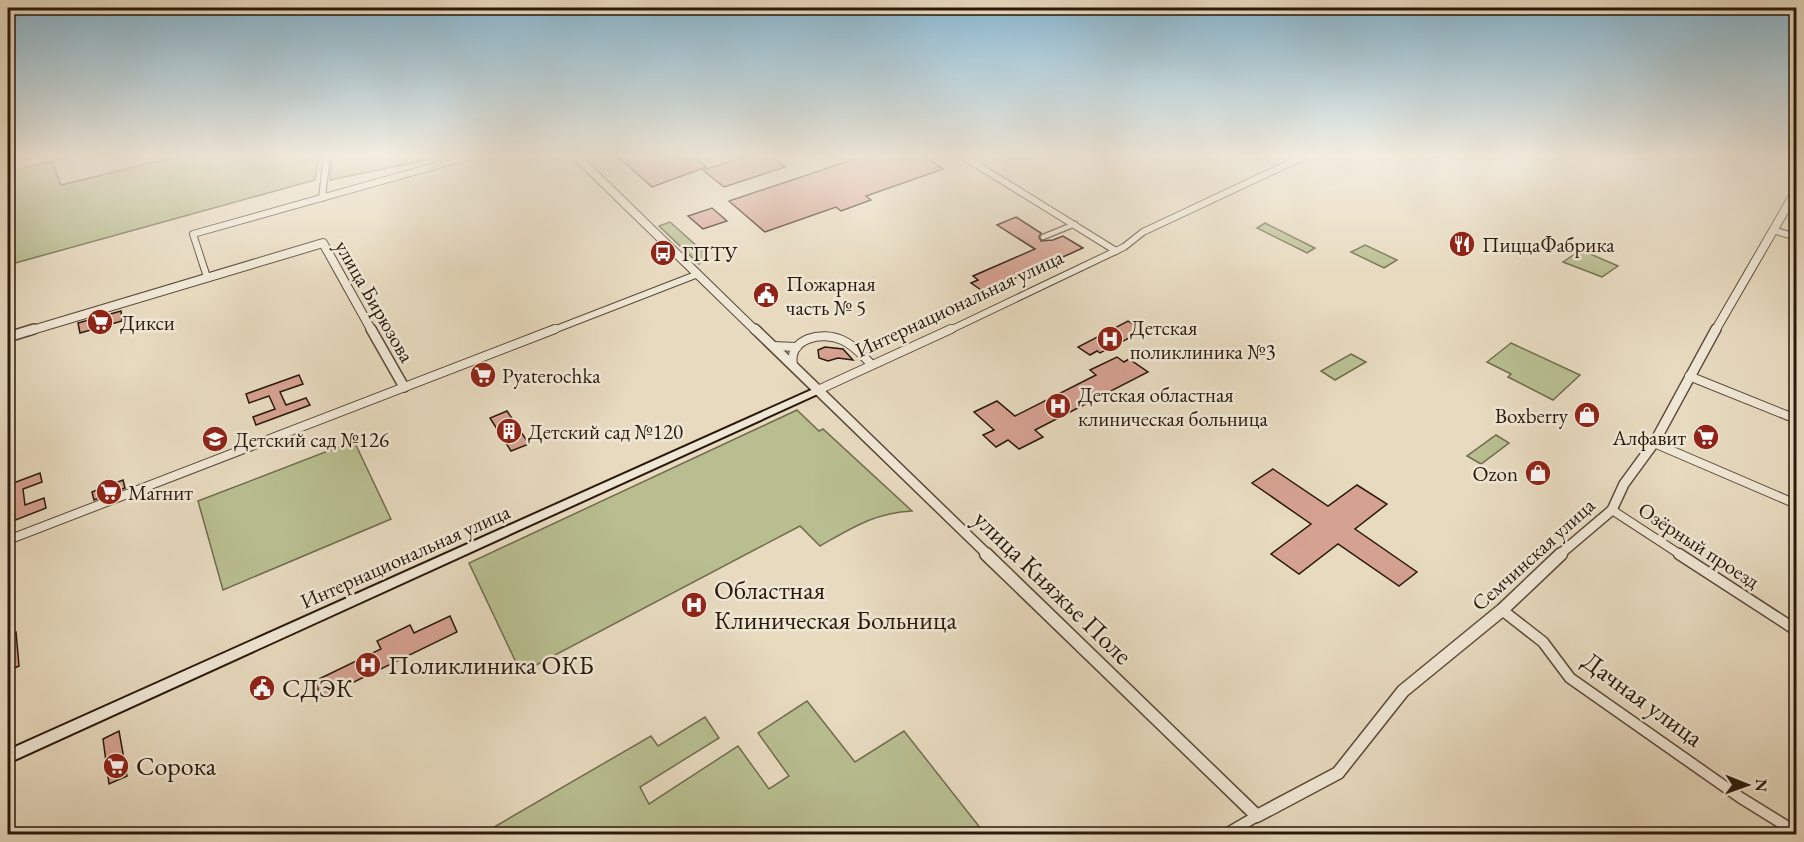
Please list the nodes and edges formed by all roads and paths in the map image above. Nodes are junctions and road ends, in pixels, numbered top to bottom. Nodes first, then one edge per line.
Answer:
1 (322, 194) edge
2 (335, 194) edge
3 (616, 194) edge
4 (1026, 194) edge
5 (1223, 194) edge
6 (1795, 194) edge
7 (322, 198) junction
8 (1075, 224) junction
9 (1773, 230) junction
10 (1043, 237) dead end
11 (1797, 237) edge
12 (1116, 251) junction
13 (698, 274) junction
14 (207, 277) junction
15 (8, 337) edge
16 (773, 346) junction
17 (797, 347) junction
18 (793, 365) junction
19 (872, 365) junction
20 (1689, 376) junction
21 (404, 387) junction
22 (818, 390) junction
23 (1797, 419) edge
24 (1654, 443) junction
25 (1797, 504) edge
26 (1612, 510) junction
27 (8, 540) edge
28 (1502, 610) junction
29 (1797, 630) edge
30 (8, 757) edge
31 (1257, 816) junction
32 (1797, 832) edge
33 (1226, 834) edge

1 - 7 street
2 - 7 street
3 - 13 street
4 - 8 street
5 - 12 street
6 - 9 street, Семчинская улица
7 - 14 street
8 - 10 street
8 - 12 street
9 - 11 street
9 - 20 street, Семчинская улица
12 - 19 street, Интернациональная улица
13 - 16 street
13 - 21 street
14 - 15 street, улица Бирюзова
14 - 21 street, улица Бирюзова
16 - 17 street
16 - 18 street
17 - 18 street
17 - 19 street
18 - 22 street
19 - 22 street, Интернациональная улица
20 - 23 street
20 - 24 street, Семчинская улица
21 - 27 street
22 - 30 main road, Интернациональная улица
22 - 31 street, улица Княжье Поле
24 - 25 street
24 - 26 street, Семчинская улица
26 - 28 street, Семчинская улица
26 - 29 street, Озёрный проезд
28 - 31 street, Семчинская улица
28 - 32 street, Дачная улица
31 - 33 street

